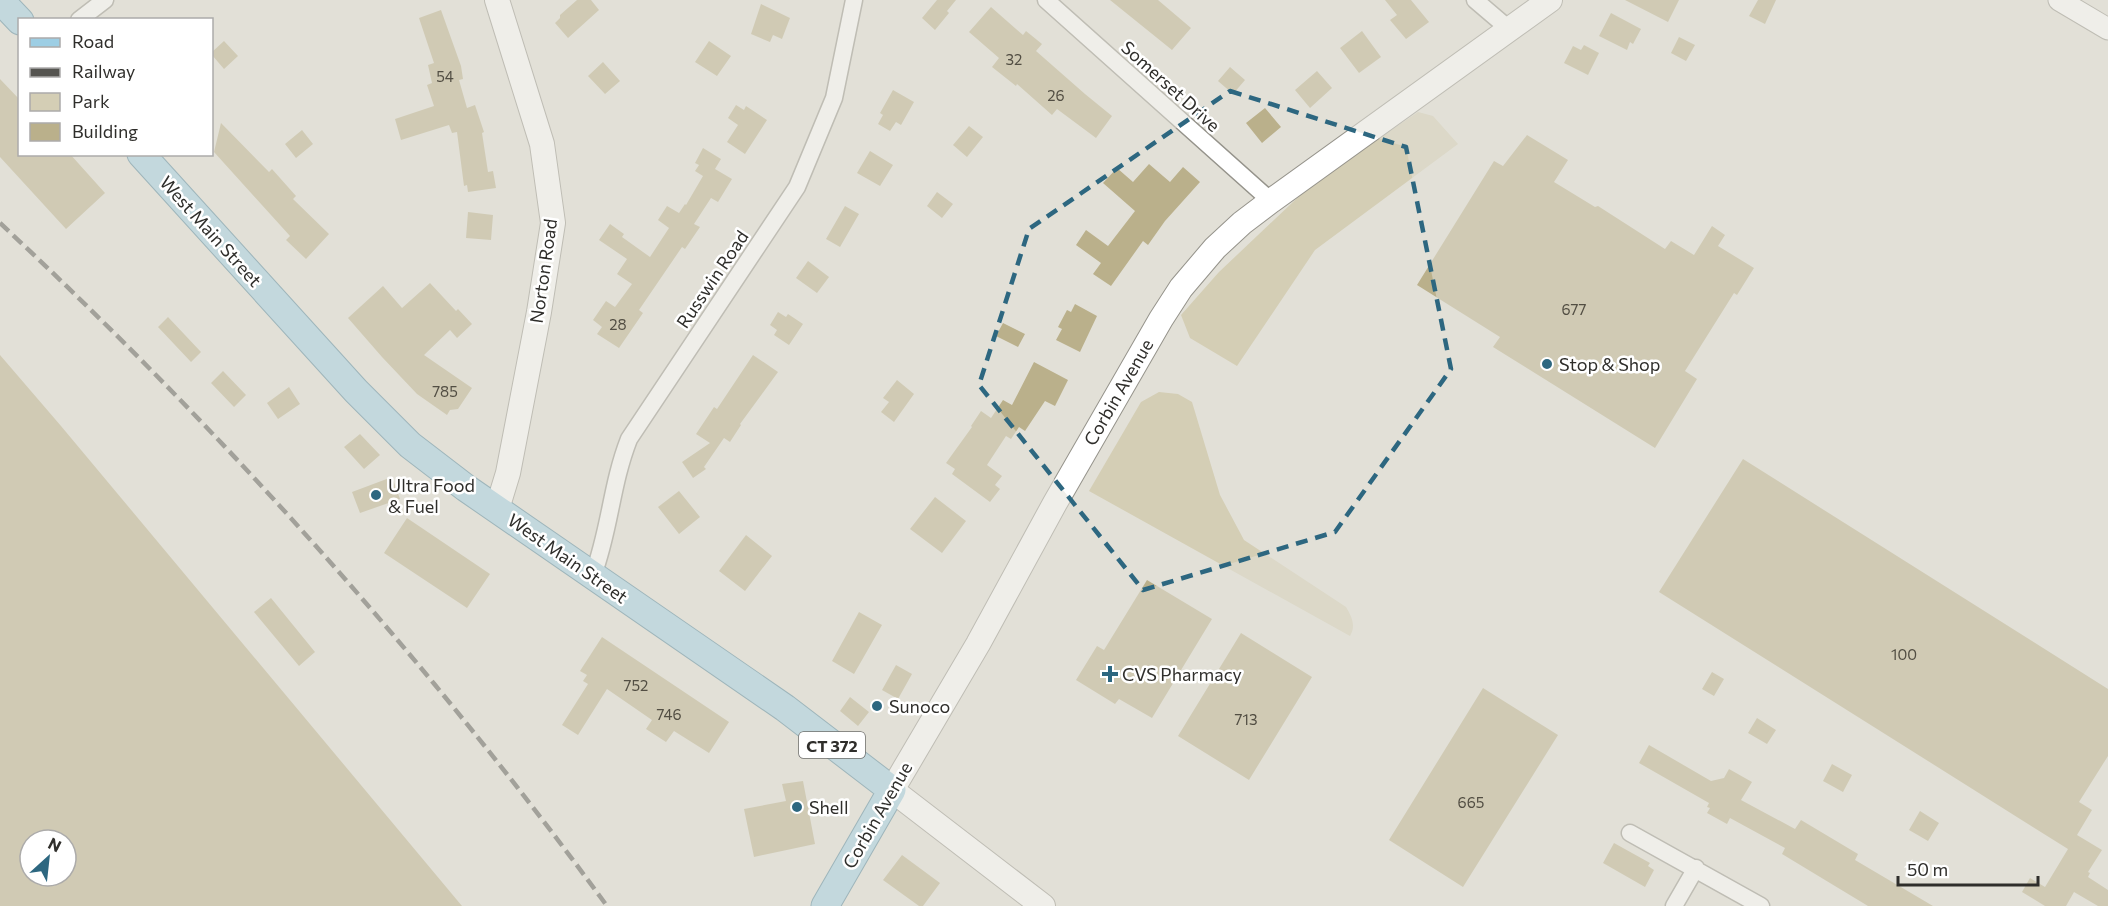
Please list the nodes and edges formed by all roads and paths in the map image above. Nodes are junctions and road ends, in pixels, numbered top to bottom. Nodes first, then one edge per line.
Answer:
1 (0, 0) edge
2 (105, 0) edge
3 (497, 0) edge
4 (854, 0) edge
5 (1046, 0) edge
6 (1475, 0) edge
7 (1550, 0) edge
8 (2059, 0) edge
9 (82, 18) edge
10 (18, 19) edge
11 (2108, 28) edge
12 (1509, 30) junction
13 (143, 156) edge
14 (1271, 201) junction
15 (496, 509) junction
16 (593, 575) junction
17 (892, 790) junction
18 (1630, 833) dead end
19 (1696, 868) junction
20 (825, 906) edge
21 (1043, 906) edge
22 (1674, 906) edge
23 (1761, 906) edge

1 - 10 main road
2 - 9 street
3 - 15 main road, Norton Road
4 - 16 street, Russwin Road
5 - 14 street, Somerset Drive
6 - 12 street
7 - 12 main road, Corbin Avenue
8 - 11 street
12 - 14 main road, Corbin Avenue
13 - 15 main road, West Main Street / CT 372
14 - 17 main road, Corbin Avenue
15 - 16 main road, West Main Street / CT 372
16 - 17 main road, West Main Street / CT 372
17 - 20 main road, Corbin Avenue
17 - 21 main road, West Main Street
18 - 19 street
19 - 22 street
19 - 23 street

